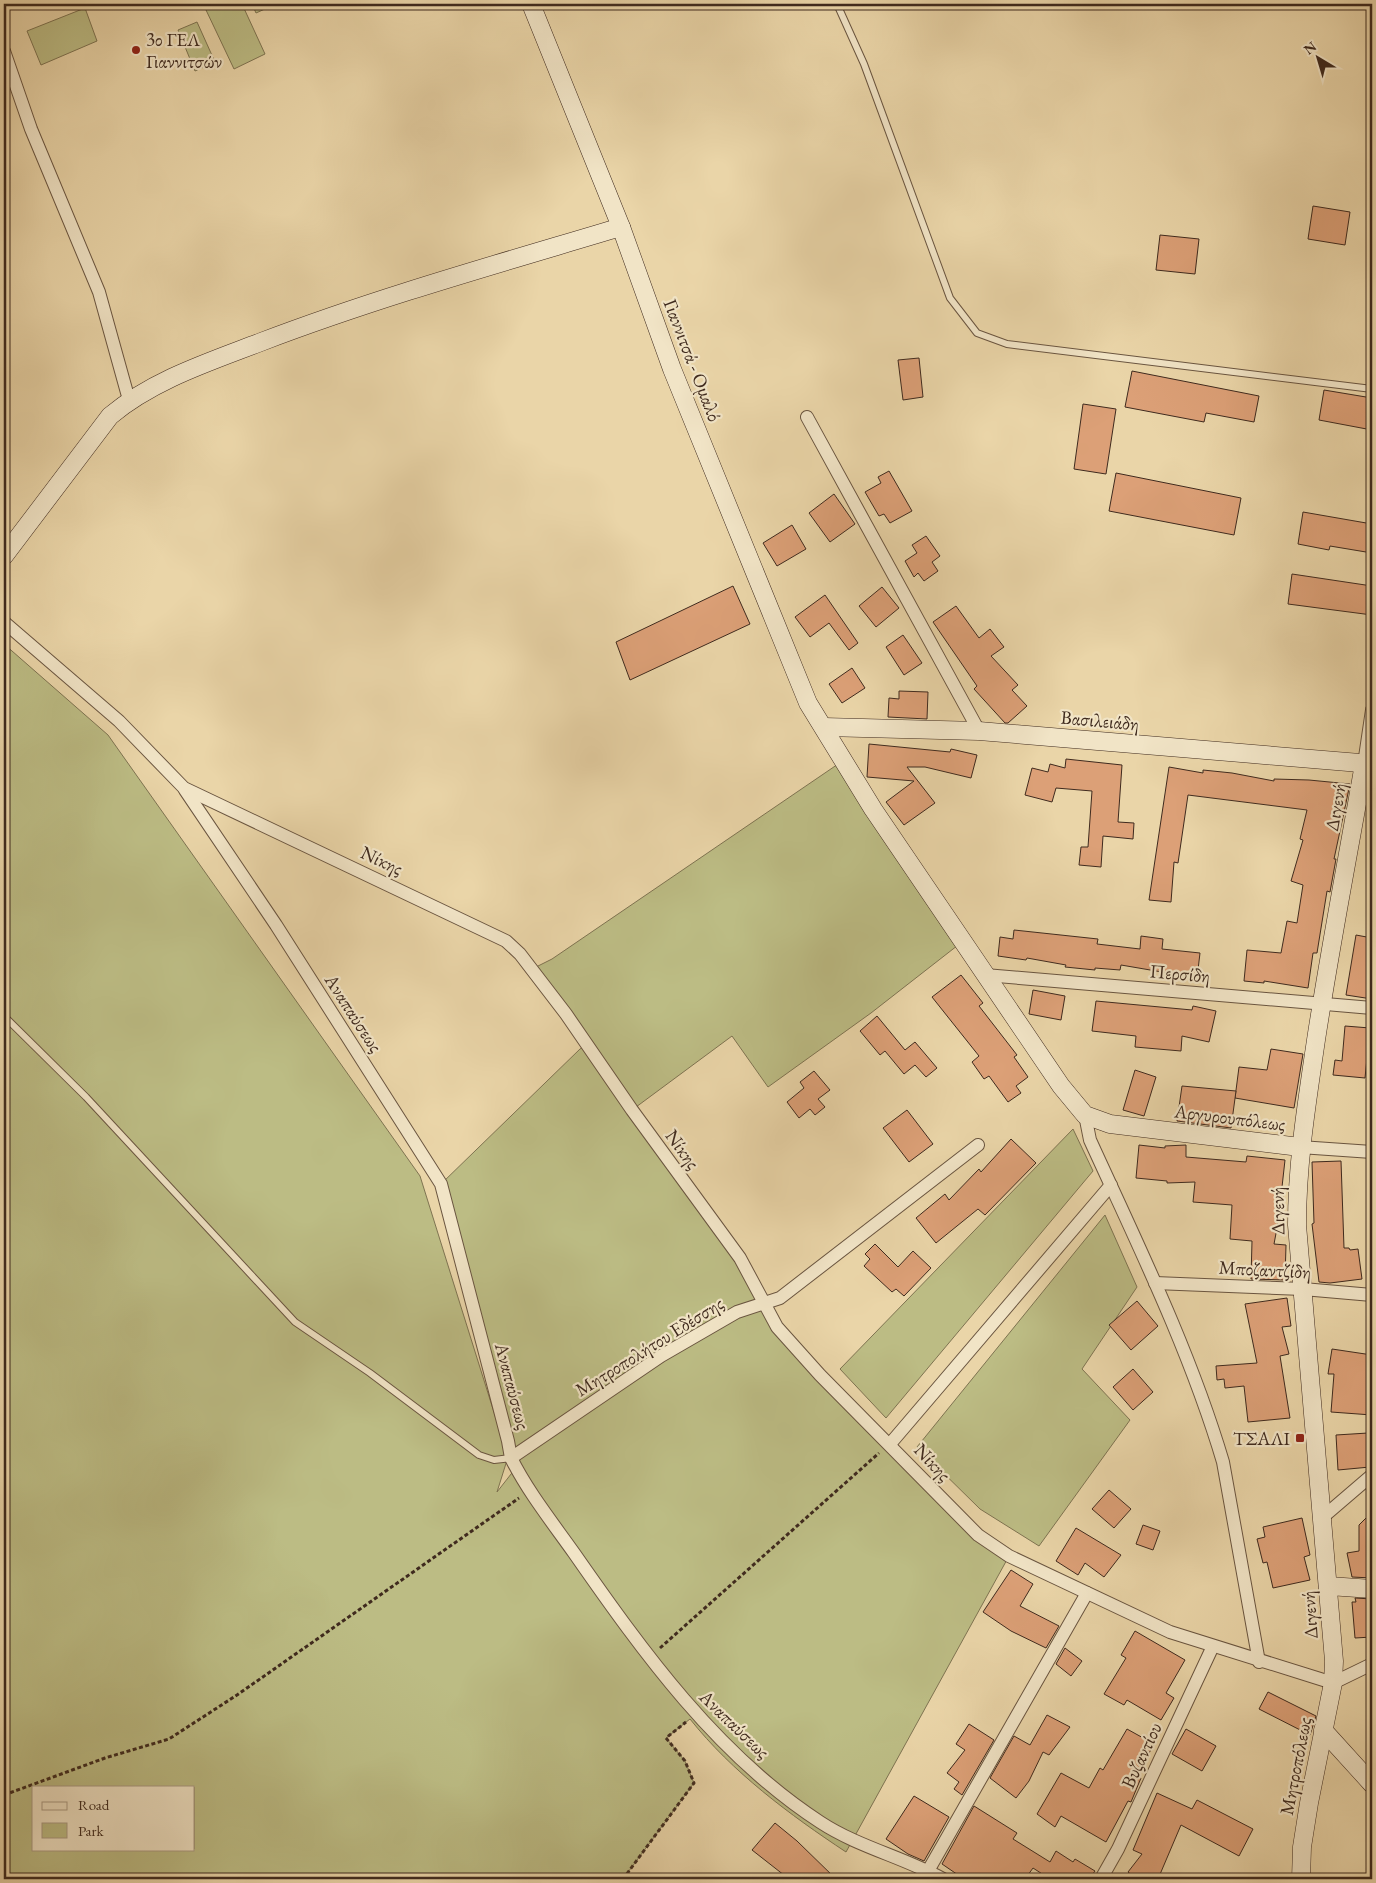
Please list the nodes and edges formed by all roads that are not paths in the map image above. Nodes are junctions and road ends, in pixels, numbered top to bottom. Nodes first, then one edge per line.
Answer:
1 (531, 4) edge
2 (837, 4) edge
3 (4, 51) edge
4 (622, 227) junction
5 (1372, 389) edge
6 (129, 400) junction
7 (807, 417) dead end
8 (4, 556) edge
9 (4, 622) edge
10 (1372, 710) edge
11 (824, 727) junction
12 (979, 731) junction
13 (1368, 764) edge
14 (184, 788) junction
15 (985, 975) junction
16 (1322, 1004) junction
17 (1372, 1008) edge
18 (4, 1016) edge
19 (1085, 1115) junction
20 (978, 1145) dead end
21 (1300, 1147) junction
22 (1372, 1152) edge
23 (1111, 1185) junction
24 (1155, 1283) junction
25 (1303, 1289) junction
26 (1372, 1295) edge
27 (764, 1304) junction
28 (890, 1444) junction
29 (511, 1458) junction
30 (1372, 1475) edge
31 (1323, 1517) junction
32 (1329, 1586) junction
33 (1372, 1589) edge
34 (1087, 1593) junction
35 (1212, 1646) junction
36 (1334, 1661) joint
37 (1259, 1662) junction
38 (1372, 1664) edge
39 (1333, 1683) junction
40 (1323, 1730) junction
41 (1372, 1784) edge
42 (928, 1871) junction
43 (943, 1879) edge
44 (1101, 1879) edge
45 (1301, 1879) edge

1 - 4 street, Γιαννιτσά - Ομαλό
2 - 5 lane
3 - 6 street
4 - 6 street
4 - 11 street, Γιαννιτσά - Ομαλό
6 - 8 street
7 - 12 street
9 - 14 street, Νίκης
10 - 13 street
11 - 12 street, Βασιλειάδη
11 - 15 street, Γιαννιτσά - Ομαλό
12 - 13 street, Βασιλειάδη
13 - 16 street, Διγενή
14 - 27 street, Νίκης
14 - 29 street, Αναπαύσεως
15 - 16 street, Περσίδη
15 - 19 street, Γιαννιτσά - Ομαλό
16 - 17 street, Περσίδη
16 - 21 street, Διγενή
18 - 29 lane
19 - 21 street, Αργυρουπόλεως
19 - 23 street
20 - 27 street, Μητροπολήτου Εδέσσης
21 - 22 street, Αργυρουπόλεως
21 - 25 street, Διγενή
23 - 24 street
23 - 28 street
24 - 25 street, Μποζαντζίδη
24 - 37 street
25 - 26 street, Μποζαντζίδη
25 - 31 street, Διγενή
27 - 28 street, Νίκης
27 - 29 street, Μητροπολήτου Εδέσσης
28 - 34 street, Νίκης
29 - 42 street, Αναπαύσεως
30 - 31 street
31 - 32 street, Διγενή
32 - 33 street
32 - 36 street, Διγενή
34 - 35 street, Νίκης
34 - 42 street
35 - 37 street, Νίκης
35 - 44 street, Βυζαντίου
36 - 39 street, Μητροπόλεως
37 - 39 street, Νίκης
38 - 39 street
39 - 40 street, Μητροπόλεως
40 - 41 street
40 - 45 street, Μητροπόλεως
42 - 43 street, Αναπαύσεως

